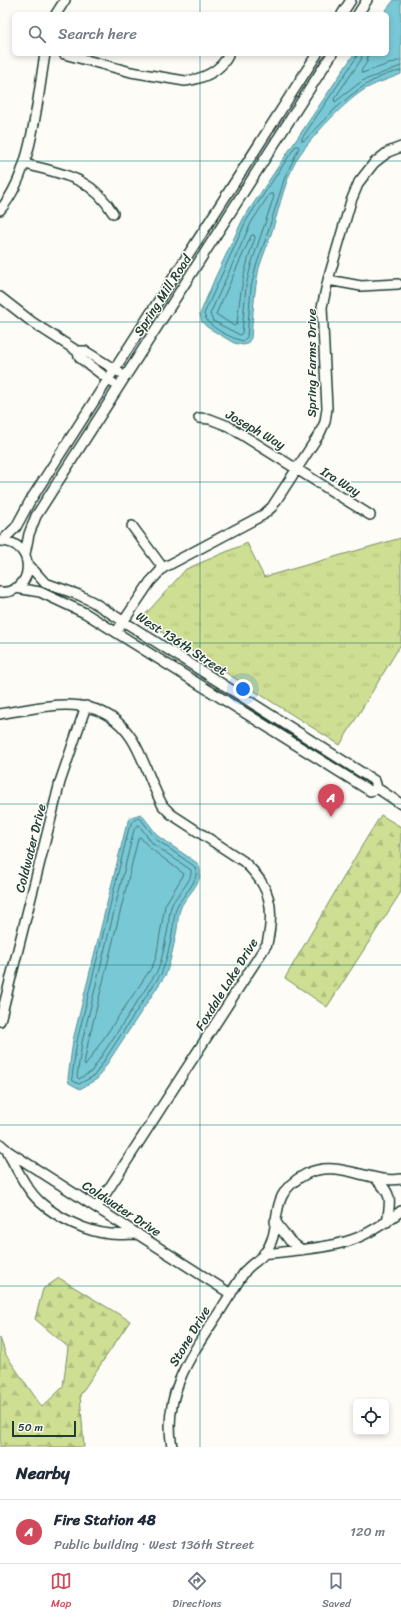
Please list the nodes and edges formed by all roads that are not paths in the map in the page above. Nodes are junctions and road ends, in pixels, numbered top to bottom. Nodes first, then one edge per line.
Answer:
1 (65, 0) edge
2 (351, 0) edge
3 (367, 0) edge
4 (57, 12) edge
5 (343, 12) edge
6 (359, 12) edge
7 (45, 56) edge
8 (71, 56) edge
9 (228, 56) edge
10 (316, 56) edge
11 (331, 56) edge
12 (401, 147) edge
13 (25, 164) junction
14 (0, 210) edge
15 (113, 213) dead end
16 (328, 280) junction
17 (398, 284) dead end
18 (0, 297) edge
19 (77, 351) junction
20 (114, 369) junction
21 (125, 376) junction
22 (108, 380) junction
23 (118, 386) junction
24 (199, 418) dead end
25 (297, 469) junction
26 (370, 515) dead end
27 (132, 526) dead end
28 (1, 541) edge
29 (25, 554) junction
30 (28, 564) junction
31 (163, 568) junction
32 (16, 588) junction
33 (1, 593) edge
34 (124, 621) junction
35 (117, 632) junction
36 (86, 706) junction
37 (0, 714) edge
38 (377, 788) junction
39 (401, 804) edge
40 (0, 1022) edge
41 (0, 1144) edge
42 (8, 1151) junction
43 (375, 1178) junction
44 (401, 1179) edge
45 (97, 1207) junction
46 (401, 1211) edge
47 (275, 1221) junction
48 (387, 1222) junction
49 (138, 1234) junction
50 (302, 1250) junction
51 (264, 1253) junction
52 (231, 1294) junction
53 (172, 1447) edge

1 - 4 street
2 - 5 street
3 - 6 street
7 - 13 street
8 - 9 street
10 - 20 street, Spring Mill Road
11 - 21 street, Spring Mill Road
12 - 16 street, Spring Farms Drive
13 - 14 street
13 - 15 street
16 - 17 street
16 - 25 street, Spring Farms Drive
18 - 19 street
19 - 20 street
19 - 22 street
20 - 21 street
20 - 22 street, Spring Mill Road
21 - 23 street, Spring Mill Road
22 - 23 street
22 - 28 street, Spring Mill Road
23 - 29 street, Spring Mill Road
24 - 25 street, Joseph Way
25 - 26 street, Ira Way
25 - 31 street, Spring Farms Drive
27 - 31 street
28 - 29 street
29 - 30 street
30 - 32 street
30 - 34 street, West 136th Street
31 - 34 street, Spring Farms Drive
32 - 33 street
32 - 35 street, West 136th Street
34 - 35 street, Spring Farms Drive
34 - 38 street, West 136th Street
35 - 38 street, West 136th Street
36 - 37 street, Foxdale Lake Drive
36 - 40 street, Coldwater Drive
36 - 45 street, Foxdale Lake Drive
38 - 39 street, West 136th Street
41 - 42 street, Coldwater Drive
42 - 45 street, Coldwater Drive
42 - 49 street
43 - 44 street, Stone Drive
43 - 47 street, Stone Drive
43 - 48 street
45 - 49 street, Coldwater Drive
46 - 48 street
47 - 50 street
47 - 51 street, Stone Drive
48 - 50 street
49 - 52 street, Coldwater Drive
50 - 51 street
51 - 52 street, Stone Drive
52 - 53 street, Stone Drive

